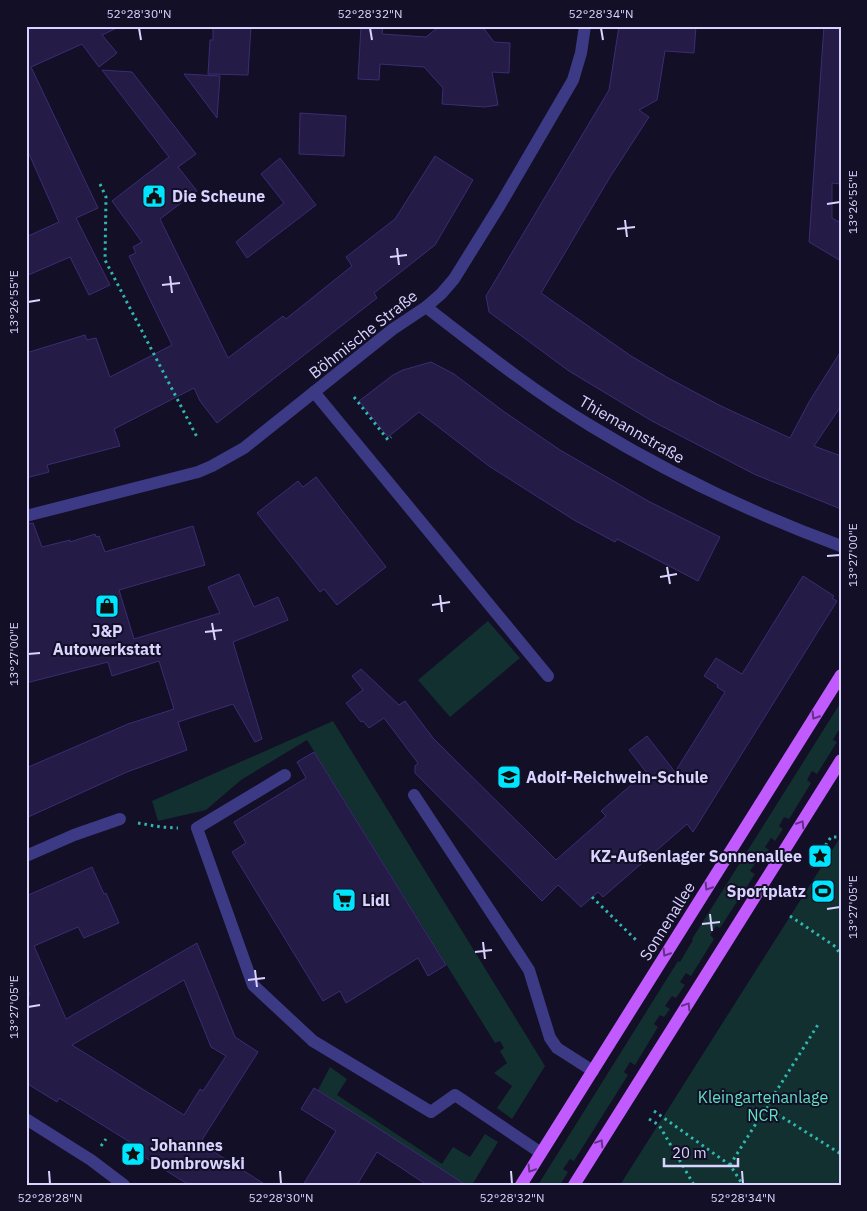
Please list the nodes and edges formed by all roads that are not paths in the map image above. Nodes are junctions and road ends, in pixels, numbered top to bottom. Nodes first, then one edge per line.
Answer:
1 (585, 26) edge
2 (426, 307) junction
3 (314, 392) junction
4 (26, 516) edge
5 (841, 546) edge
6 (841, 675) edge
7 (548, 676) dead end
8 (841, 760) edge
9 (285, 775) dead end
10 (414, 795) dead end
11 (120, 819) road end
12 (26, 856) edge
13 (593, 1070) junction
14 (26, 1119) edge
15 (542, 1153) junction
16 (117, 1183) edge
17 (521, 1185) edge
18 (574, 1185) edge

1 - 2 street, Böhmische Straße
2 - 3 street, Böhmische Straße
2 - 5 street, Thiemannstraße
3 - 4 street, Böhmische Straße
3 - 7 street
6 -> 13 main road, Sonnenallee
18 -> 8 main road
9 - 15 street
10 - 13 street
11 - 12 street
13 - 15 main road, Sonnenallee
14 - 16 street
15 -> 17 main road, Sonnenallee

